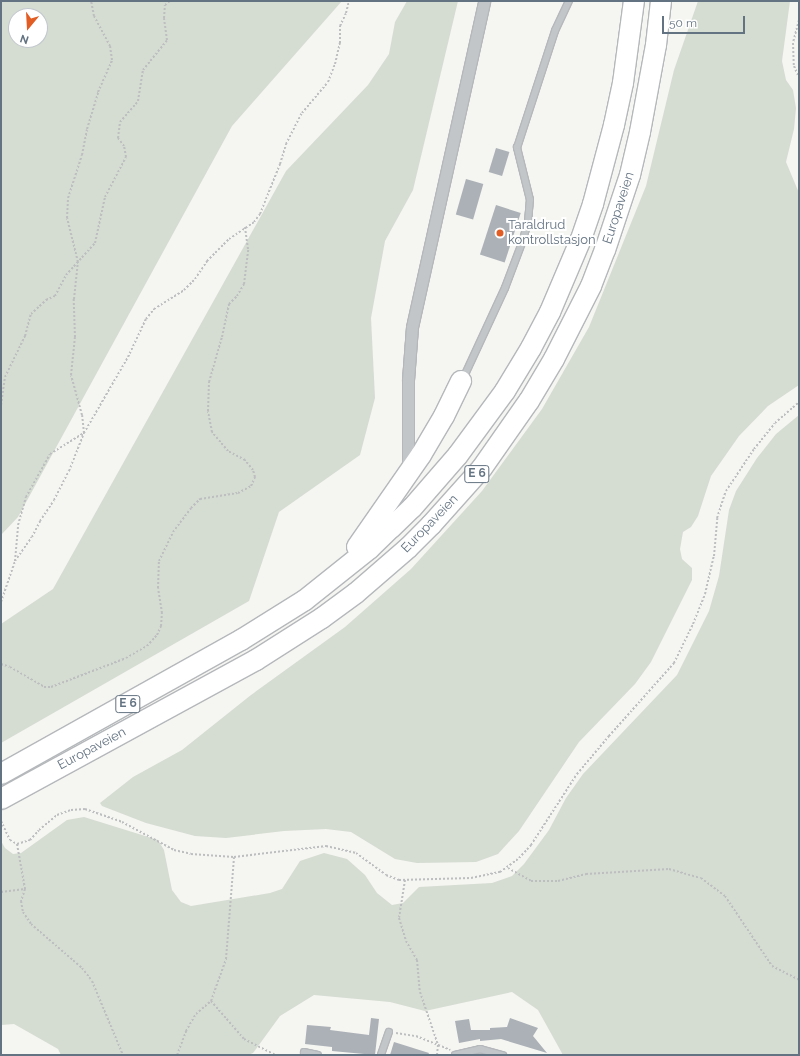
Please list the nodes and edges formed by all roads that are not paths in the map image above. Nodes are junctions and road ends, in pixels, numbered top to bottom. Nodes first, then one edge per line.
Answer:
1 (484, 1) edge
2 (568, 1) edge
3 (634, 1) edge
4 (661, 1) edge
5 (461, 381) joint
6 (407, 477) junction
7 (339, 574) junction
8 (1, 774) edge
9 (1, 799) edge
10 (389, 1032) road end
11 (304, 1052) dead end
12 (454, 1053) edge
13 (318, 1055) edge
14 (381, 1055) edge
15 (503, 1055) edge

1 - 6 street
2 - 5 lane
3 - 7 highway, Europaveien / E 6
4 - 9 highway, Europaveien / E 6
5 - 6 highway, E 6
6 - 7 highway, E 6
7 - 8 highway, Europaveien / E 6
10 - 14 lane
11 - 13 lane
12 - 15 lane

